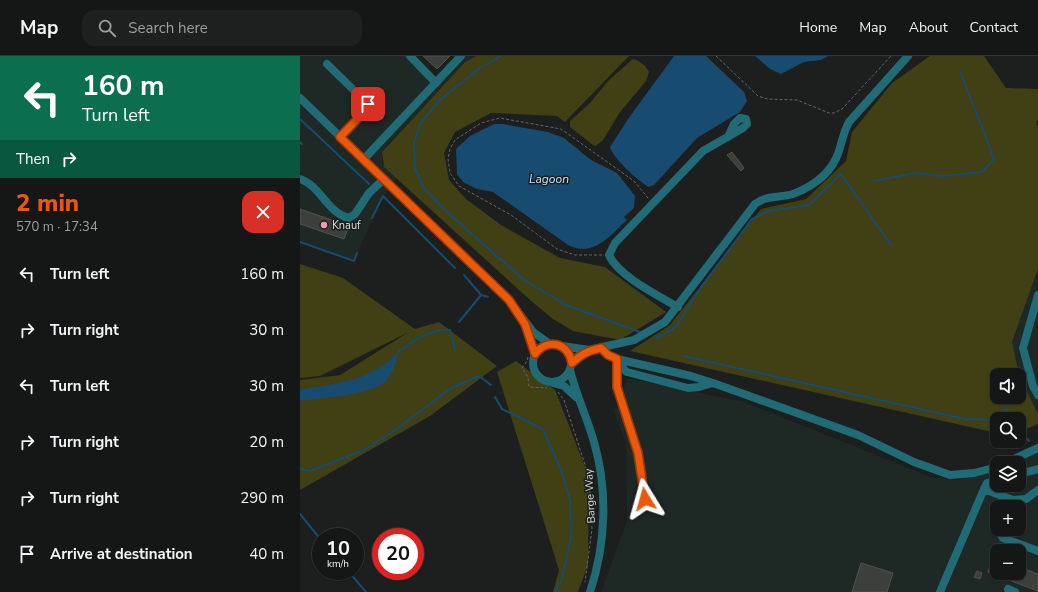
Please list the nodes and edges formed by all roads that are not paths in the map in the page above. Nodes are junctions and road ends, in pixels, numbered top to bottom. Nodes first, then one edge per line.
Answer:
1 (410, 56) edge
2 (461, 56) edge
3 (908, 56) edge
4 (327, 64) dead end
5 (436, 83) junction
6 (300, 98) edge
7 (728, 136) dead end
8 (340, 137) junction
9 (363, 160) junction
10 (300, 179) edge
11 (384, 179) junction
12 (1038, 295) edge
13 (678, 307) junction
14 (525, 324) junction
15 (550, 344) junction
16 (562, 346) junction
17 (601, 348) junction
18 (589, 350) junction
19 (531, 355) junction
20 (619, 360) junction
21 (571, 366) junction
22 (713, 383) junction
23 (550, 385) junction
24 (1038, 395) edge
25 (579, 401) junction
26 (1038, 448) edge
27 (1020, 456) edge
28 (990, 469) edge
29 (1038, 469) edge
30 (1026, 472) edge
31 (990, 482) edge
32 (984, 489) junction
33 (1038, 490) edge
34 (1005, 500) edge
35 (1023, 500) edge
36 (652, 508) dead end
37 (1002, 536) edge
38 (1038, 551) edge
39 (587, 589) edge
40 (940, 592) edge

1 - 5 street
2 - 5 street
3 - 13 street
4 - 8 street
5 - 9 street
6 - 8 street
7 - 13 street
8 - 9 street
9 - 11 street
10 - 11 street
11 - 14 street
12 - 24 street
13 - 17 street
14 - 15 street
14 - 19 street
15 - 16 street
15 - 19 street
16 - 18 street
16 - 21 street
17 - 18 street
17 - 20 street
18 - 21 street
19 - 23 street
20 - 22 street
20 - 22 street
20 - 36 street
21 - 23 street
21 - 25 street, Barge Way
22 - 28 street
23 - 25 street, Barge Way
25 - 39 street, Barge Way
26 - 27 street
29 - 30 street
31 - 32 street
32 - 34 street
32 - 40 street
33 - 35 street
37 - 38 street

